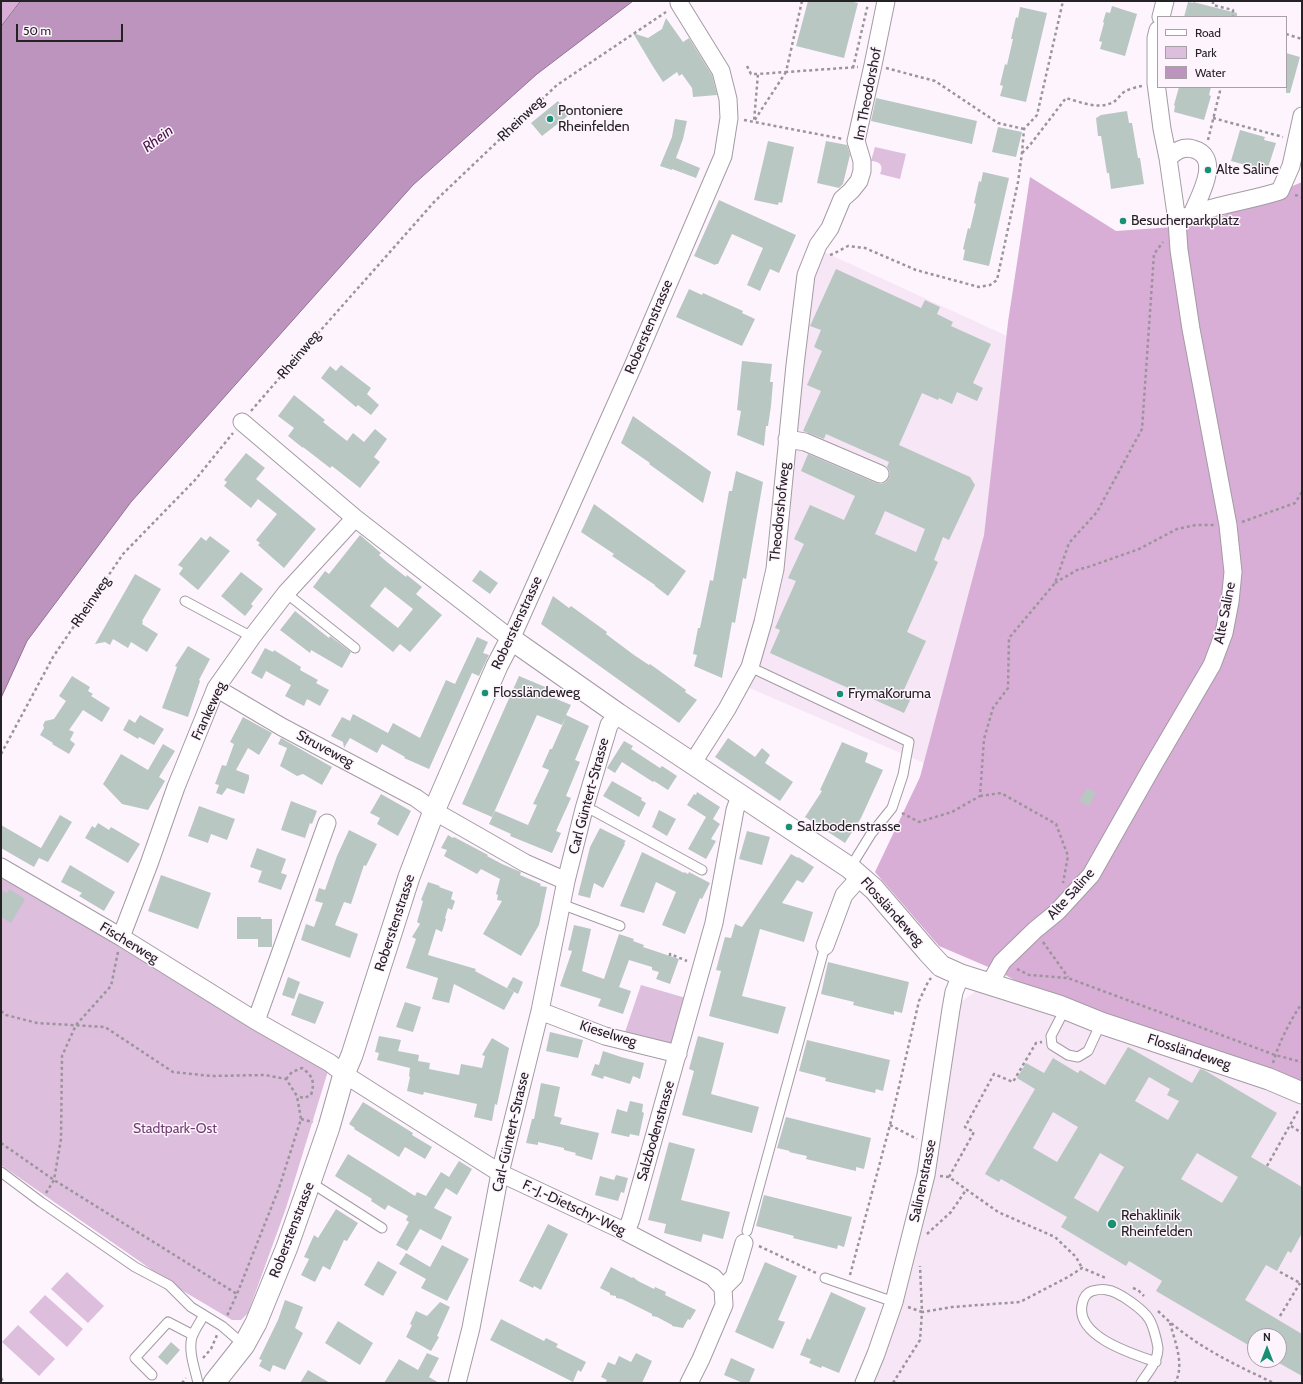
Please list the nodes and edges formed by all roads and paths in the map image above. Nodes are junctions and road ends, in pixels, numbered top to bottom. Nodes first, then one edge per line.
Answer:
1 (869, 1) edge
2 (886, 1) edge
3 (1063, 1) edge
4 (1165, 1) edge
5 (1213, 1) edge
6 (678, 3) dead end
7 (662, 15) dead end
8 (1161, 16) edge
9 (1233, 16) edge
10 (1157, 34) edge
11 (1287, 34) edge
12 (1302, 39) edge
13 (747, 66) dead end
14 (852, 68) dead end
15 (758, 74) junction
16 (1156, 83) junction
17 (1221, 88) edge
18 (1302, 116) edge
19 (1213, 118) junction
20 (754, 121) junction
21 (1296, 140) junction
22 (856, 141) junction
23 (1022, 153) junction
24 (1204, 154) junction
25 (1168, 158) junction
26 (1184, 217) junction
27 (815, 250) junction
28 (242, 422) junction
29 (788, 439) junction
30 (880, 474) dead end
31 (1302, 492) edge
32 (355, 518) junction
33 (1228, 525) junction
34 (1055, 583) junction
35 (286, 593) junction
36 (185, 601) dead end
37 (252, 637) junction
38 (511, 639) junction
39 (355, 648) dead end
40 (750, 667) junction
41 (216, 688) junction
42 (618, 714) junction
43 (1, 754) edge
44 (692, 764) junction
45 (740, 796) junction
46 (980, 796) junction
47 (892, 808) junction
48 (584, 809) junction
49 (434, 811) junction
50 (327, 823) dead end
51 (1, 867) edge
52 (702, 870) dead end
53 (855, 872) junction
54 (566, 881) junction
55 (1063, 884) dead end
56 (561, 904) junction
57 (620, 926) dead end
58 (1035, 930) junction
59 (121, 937) junction
60 (825, 946) joint
61 (670, 956) dead end
62 (1002, 962) junction
63 (703, 965) junction
64 (941, 966) junction
65 (961, 975) junction
66 (1068, 978) junction
67 (990, 983) junction
68 (1302, 1003) edge
69 (1065, 1009) junction
70 (1, 1011) edge
71 (540, 1011) junction
72 (256, 1021) junction
73 (1101, 1023) junction
74 (76, 1025) junction
75 (1052, 1040) junction
76 (678, 1054) junction
77 (1276, 1055) junction
78 (1302, 1062) edge
79 (344, 1074) junction
80 (286, 1079) junction
81 (1269, 1079) junction
82 (297, 1096) junction
83 (1301, 1100) edge
84 (890, 1125) junction
85 (1291, 1126) junction
86 (1302, 1133) edge
87 (1, 1143) edge
88 (931, 1146) junction
89 (1267, 1166) dead end
90 (1, 1172) edge
91 (500, 1173) junction
92 (926, 1175) junction
93 (949, 1177) junction
94 (54, 1180) junction
95 (310, 1182) junction
96 (966, 1190) junction
97 (41, 1202) junction
98 (382, 1228) dead end
99 (626, 1232) junction
100 (925, 1236) dead end
101 (746, 1237) junction
102 (920, 1259) dead end
103 (1082, 1268) dead end
104 (1280, 1272) dead end
105 (825, 1278) joint
106 (1301, 1283) edge
107 (848, 1285) junction
108 (723, 1288) junction
109 (237, 1294) junction
110 (894, 1302) junction
111 (204, 1315) junction
112 (1280, 1316) dead end
113 (1170, 1323) dead end
114 (222, 1326) junction
115 (193, 1335) junction
116 (244, 1345) junction
117 (1156, 1362) junction
118 (195, 1368) junction
119 (152, 1375) dead end
120 (1, 1378) edge
121 (4, 1383) edge
122 (198, 1383) edge
123 (214, 1383) edge
124 (457, 1383) edge
125 (690, 1383) edge
126 (864, 1383) edge
127 (1141, 1383) edge
128 (1175, 1383) edge

1 - 14 path
2 - 22 street, Im Theodorshof
3 - 23 path
4 - 8 street
5 - 9 path
6 - 38 street, Roberstenstrasse
7 - 28 path, Rheinweg
10 - 16 street, Alte Saline
11 - 12 path
13 - 15 path
15 - 20 path
15 - 20 path
16 - 23 path
16 - 25 street, Alte Saline
17 - 19 path
18 - 21 street
19 - 21 path
19 - 24 path
20 - 22 path
21 - 26 street
22 - 27 street, Im Theodorshof
23 - 27 path
24 - 25 street
24 - 26 street, Alte Saline
25 - 26 street, Alte Saline
26 - 33 street, Alte Saline
26 - 34 path
27 - 29 street, Theodorshofweg
28 - 32 street, Flossländeweg
28 - 43 path, Rheinweg
29 - 30 street
29 - 40 street, Theodorshofweg
31 - 33 path
32 - 35 street, Frankeweg
32 - 38 street, Flossländeweg
33 - 34 path
33 - 58 street, Alte Saline
34 - 46 path
35 - 37 street, Frankeweg
35 - 39 lane
36 - 37 lane
37 - 41 street, Frankeweg
38 - 42 street, Flossländeweg
38 - 49 street, Roberstenstrasse
40 - 44 street, Theodorshofweg
40 - 47 lane
41 - 49 street, Struveweg
41 - 59 street, Frankeweg
42 - 44 street, Flossländeweg
42 - 48 street, Carl Güntert-Strasse
44 - 45 street, Flossländeweg
45 - 53 street, Flossländeweg
45 - 63 street, Salzbodenstrasse
46 - 47 path
46 - 55 path
47 - 53 lane
48 - 52 lane
48 - 54 street, Carl Güntert-Strasse
49 - 54 street, Struveweg
49 - 79 street, Roberstenstrasse
50 - 72 street
51 - 59 street, Fischerweg
53 - 60 street
53 - 64 street, Flossländeweg
54 - 56 street, Carl-Güntert-Strasse
56 - 57 lane
56 - 71 street, Carl-Güntert-Strasse
58 - 62 street, Alte Saline
58 - 66 path
59 - 72 street, Fischerweg
59 - 74 path
60 - 101 lane
61 - 63 path
62 - 66 path
62 - 67 street, Alte Saline
63 - 76 street, Salzbodenstrasse
64 - 65 street, Flossländeweg
64 - 84 path
65 - 67 street, Flossländeweg
65 - 88 street, Salinenstrasse
66 - 77 path
67 - 69 street, Flossländeweg
68 - 77 path
69 - 73 street, Flossländeweg
69 - 75 lane
70 - 74 path
71 - 76 street, Kieselweg
71 - 91 street, Carl-Güntert-Strasse
72 - 79 street, Fischerweg
73 - 75 lane
73 - 81 street, Flossländeweg
74 - 80 path
74 - 94 path
75 - 93 path
76 - 99 street, Salzbodenstrasse
77 - 78 path
77 - 81 path
79 - 91 street, F.-J.-Dietschy-Weg
79 - 95 street, Roberstenstrasse
80 - 82 path
80 - 82 path
81 - 83 street, Flossländeweg
82 - 109 path
83 - 85 path
84 - 88 path
84 - 107 path
85 - 86 path
85 - 89 path
87 - 94 path
88 - 92 street, Salinenstrasse
90 - 97 lane
91 - 99 street, F.-J.-Dietschy-Weg
91 - 124 street, Carl-Güntert-Strasse
92 - 93 path
92 - 110 street, Salinenstrasse
93 - 96 path
94 - 97 path
94 - 109 path
95 - 98 lane
95 - 116 street, Roberstenstrasse
96 - 100 path
96 - 103 path
97 - 111 lane
99 - 108 street, F.-J.-Dietschy-Weg
101 - 105 path
101 - 108 street
102 - 110 path
104 - 106 path
105 - 107 lane
106 - 112 path
107 - 110 lane
108 - 125 street
109 - 114 path
110 - 126 street, Salinenstrasse
111 - 114 lane
111 - 115 lane
113 - 128 path
114 - 116 lane
114 - 118 path
115 - 118 lane
115 - 119 lane
116 - 123 street, Roberstenstrasse
117 - 117 lane
117 - 127 lane
118 - 122 lane
120 - 121 path

